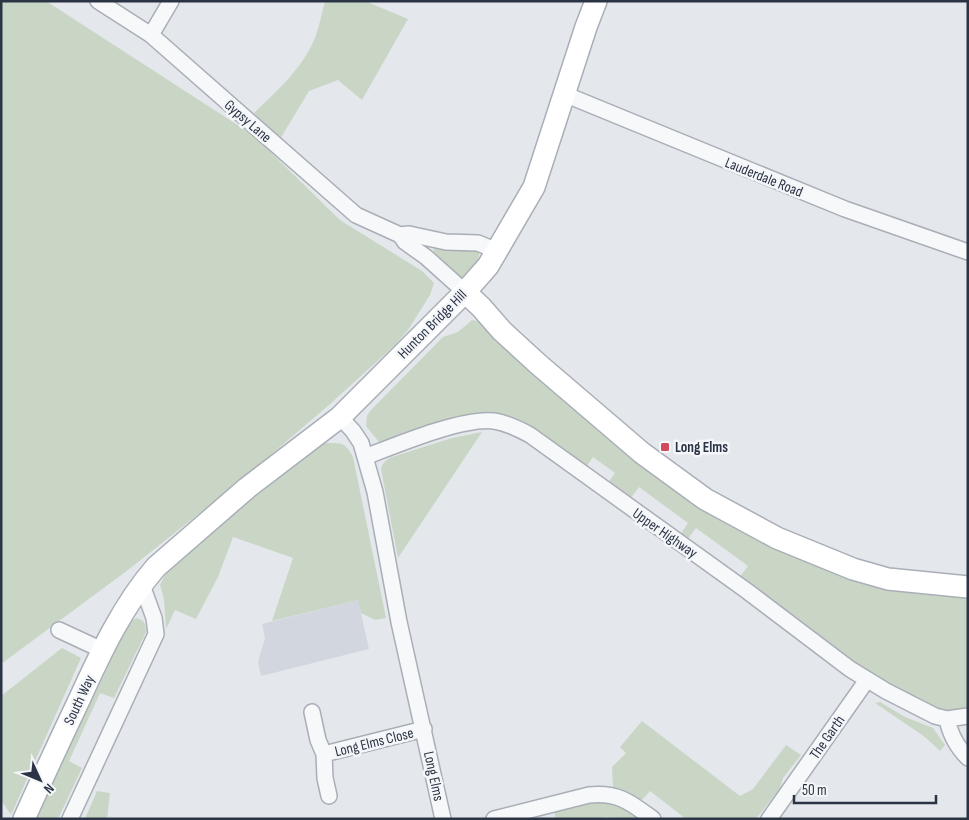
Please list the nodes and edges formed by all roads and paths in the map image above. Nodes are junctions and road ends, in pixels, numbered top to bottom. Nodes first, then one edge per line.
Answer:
1 (98, 1) edge
2 (171, 1) edge
3 (596, 1) edge
4 (150, 35) junction
5 (564, 94) junction
6 (400, 235) junction
7 (497, 252) junction
8 (968, 252) edge
9 (465, 292) junction
10 (340, 417) junction
11 (365, 457) junction
12 (156, 567) joint
13 (142, 585) junction
14 (968, 587) edge
15 (59, 630) dead end
16 (102, 650) junction
17 (867, 680) junction
18 (312, 712) dead end
19 (968, 716) edge
20 (948, 719) junction
21 (424, 729) junction
22 (324, 754) junction
23 (968, 758) edge
24 (329, 796) dead end
25 (24, 819) edge
26 (70, 819) edge
27 (443, 819) edge
28 (494, 819) edge
29 (652, 819) edge
30 (769, 819) edge

1 - 4 street, Gypsy Lane
2 - 4 street
3 - 5 street, Hunton Bridge Hill
4 - 6 street, Gypsy Lane
5 - 7 street, Hunton Bridge Hill
5 - 8 street, Lauderdale Road
6 - 7 street, Gypsy Lane
6 - 9 street, Gypsy Lane
7 - 9 street, Hunton Bridge Hill
9 - 10 street, Hunton Bridge Hill
9 - 14 street
10 - 11 street, Long Elms
10 - 12 street, Hunton Bridge Hill
11 - 17 street, Upper Highway
11 - 21 street, Long Elms
12 - 13 street, South Way
13 - 16 street, South Way
13 - 26 street
15 - 16 street
16 - 25 street, South Way
17 - 20 street, Upper Highway
17 - 30 street, The Garth
18 - 22 street, Long Elms Close
19 - 20 street, Upper Highway
20 - 23 street
21 - 22 street, Long Elms Close
21 - 27 street, Long Elms
22 - 24 street, Long Elms Close
28 - 29 street

